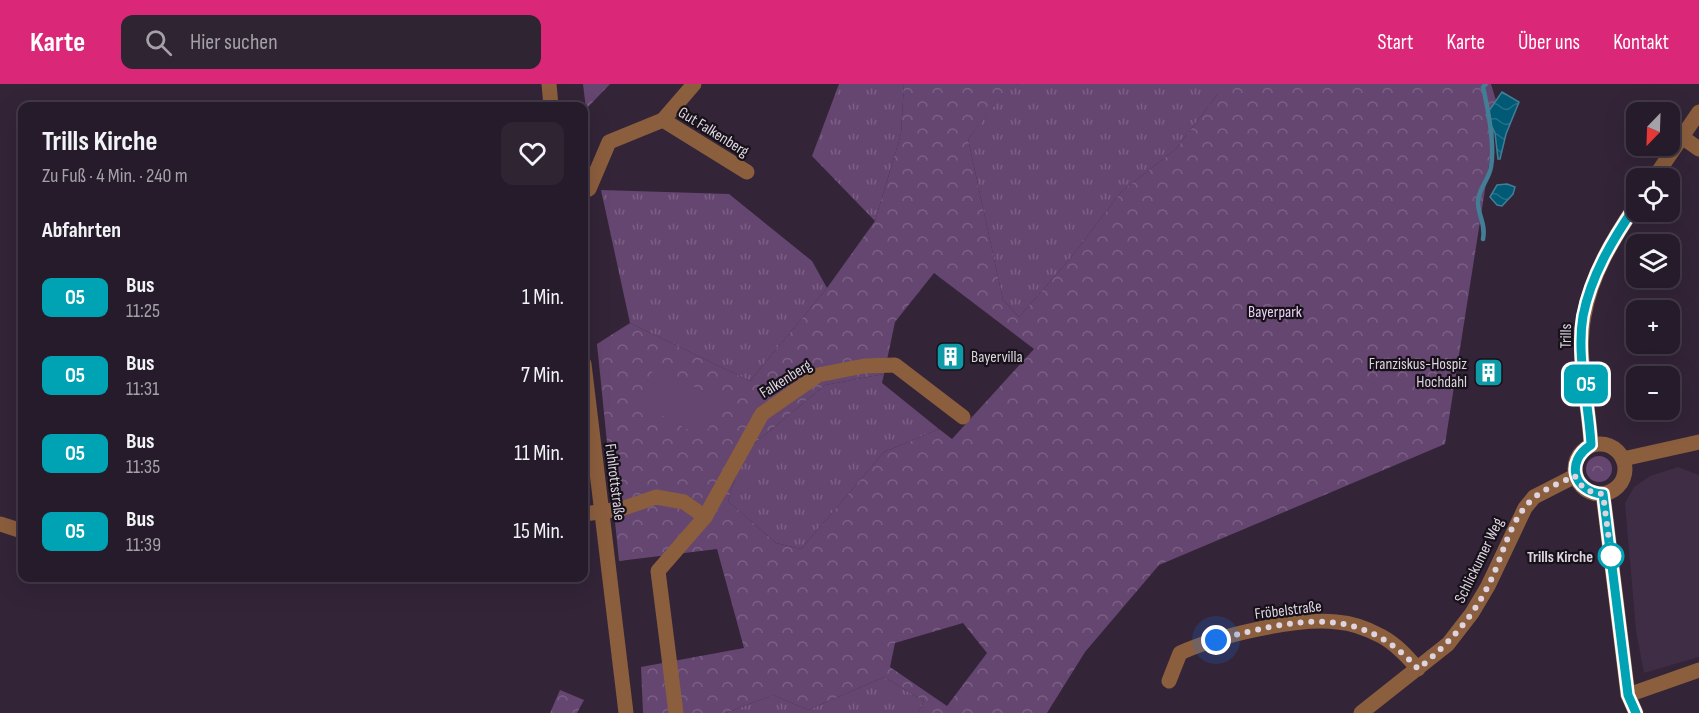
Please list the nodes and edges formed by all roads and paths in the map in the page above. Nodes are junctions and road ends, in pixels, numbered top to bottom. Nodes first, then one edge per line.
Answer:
1 (549, 84) edge
2 (694, 84) edge
3 (551, 102) edge
4 (1699, 112) edge
5 (663, 120) junction
6 (1682, 137) junction
7 (1699, 149) edge
8 (1661, 168) edge
9 (747, 172) dead end
10 (588, 189) edge
11 (1626, 220) edge
12 (588, 397) edge
13 (963, 417) dead end
14 (1699, 442) edge
15 (1591, 445) junction
16 (1623, 459) junction
17 (1575, 476) junction
18 (1603, 494) junction
19 (602, 512) junction
20 (588, 514) edge
21 (705, 517) junction
22 (0, 524) edge
23 (18, 530) edge
24 (1418, 669) junction
25 (1699, 669) edge
26 (1169, 681) dead end
27 (1628, 695) junction
28 (626, 713) edge
29 (676, 713) edge
30 (1361, 713) edge
31 (1636, 713) edge

1 - 3 street
2 - 5 street, Gut Falkenberg
4 - 6 street
5 - 9 street, Gut Falkenberg
5 - 10 street, Gut Falkenberg
6 - 7 street
6 - 8 street
11 - 15 street, Trills
12 - 19 street, Fuhlrottstraße
13 - 21 street, Falkenberg
14 - 16 street
15 - 16 street
15 - 17 street
16 - 18 street
17 - 18 street
17 - 24 street, Schlickumer Weg
18 - 27 street
19 - 20 street
19 - 21 street
19 - 28 street, Fuhlrottstraße
21 - 29 street, Falkenberg
22 - 23 street
24 - 26 street, Fröbelstraße
24 - 30 street, Schlickumer Weg
25 - 27 street
27 - 31 street

